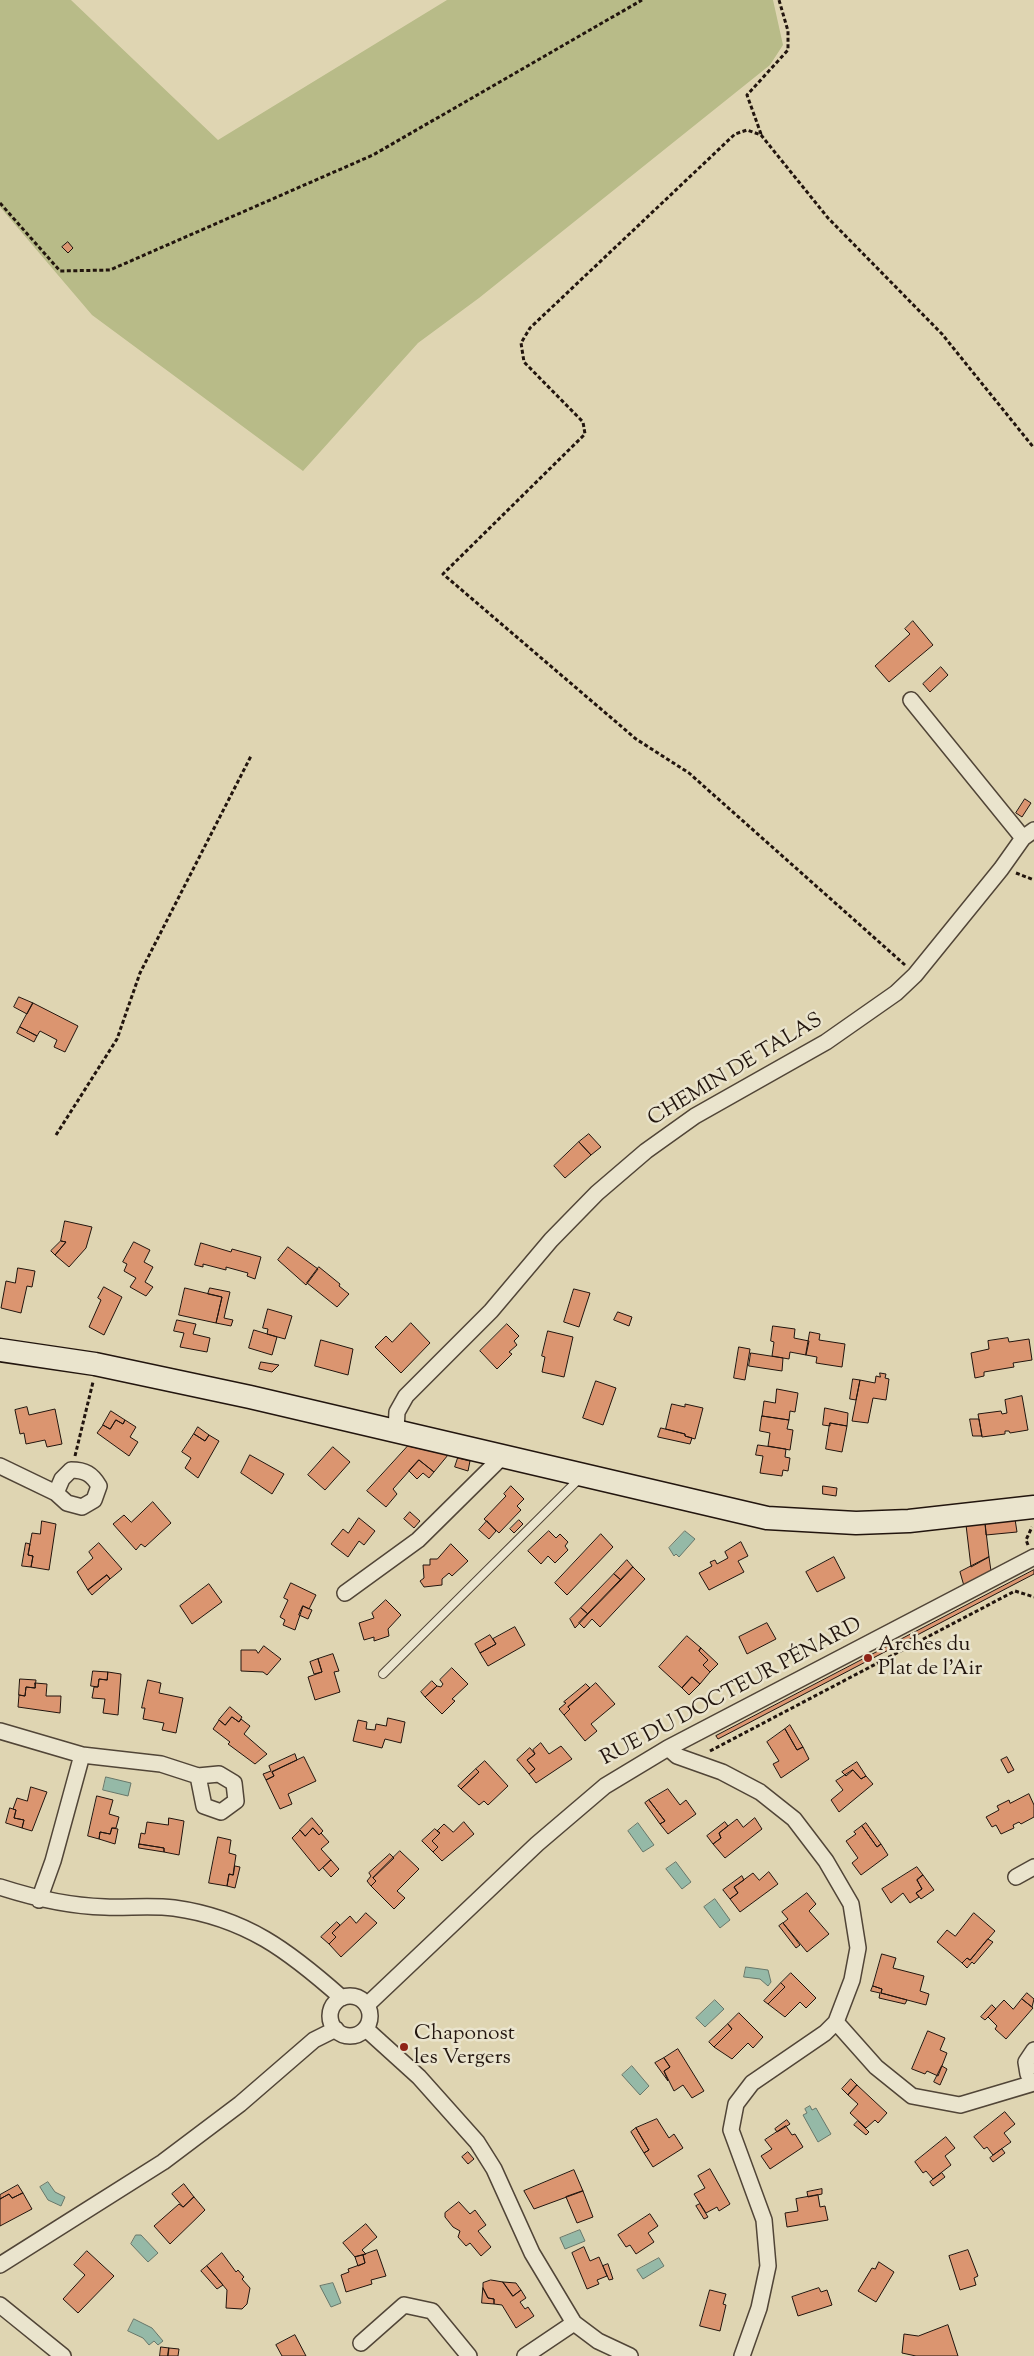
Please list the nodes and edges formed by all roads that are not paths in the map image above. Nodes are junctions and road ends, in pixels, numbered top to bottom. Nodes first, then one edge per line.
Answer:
1 (911, 700) dead end
2 (1028, 834) edge
3 (0, 1350) edge
4 (396, 1430) junction
5 (504, 1456) junction
6 (0, 1466) edge
7 (583, 1474) junction
8 (56, 1493) junction
9 (1034, 1507) edge
10 (1032, 1553) edge
11 (345, 1593) dead end
12 (383, 1674) dead end
13 (0, 1731) edge
14 (668, 1748) junction
15 (82, 1754) junction
16 (198, 1776) dead end
17 (1034, 1867) edge
18 (1016, 1877) dead end
19 (0, 1887) edge
20 (39, 1900) junction
21 (342, 1998) junction
22 (367, 2006) junction
23 (836, 2022) junction
24 (336, 2029) junction
25 (366, 2029) junction
26 (1034, 2050) edge
27 (1034, 2079) edge
28 (1034, 2083) edge
29 (0, 2265) edge
30 (0, 2305) edge
31 (574, 2323) junction
32 (361, 2343) dead end
33 (63, 2356) edge
34 (469, 2356) edge
35 (525, 2356) edge
36 (630, 2356) edge
37 (742, 2356) edge

1 - 2 street
2 - 4 street, CHEMIN DE TALAS
3 - 4 main road
4 - 5 main road
5 - 7 main road
5 - 11 street
6 - 8 street
7 - 9 main road
7 - 12 lane
8 - 8 street
10 - 14 street, RUE DU DOCTEUR PÉNARD
13 - 15 street
14 - 22 street, RUE DU DOCTEUR PÉNARD
14 - 23 street
15 - 16 street
15 - 20 street
17 - 18 street
19 - 20 street
20 - 21 street
21 - 22 street
21 - 24 street
22 - 25 street
23 - 28 street
23 - 37 street
24 - 25 street
24 - 29 street
25 - 31 street
26 - 27 street
30 - 33 street
31 - 35 street
31 - 36 street
32 - 34 street

